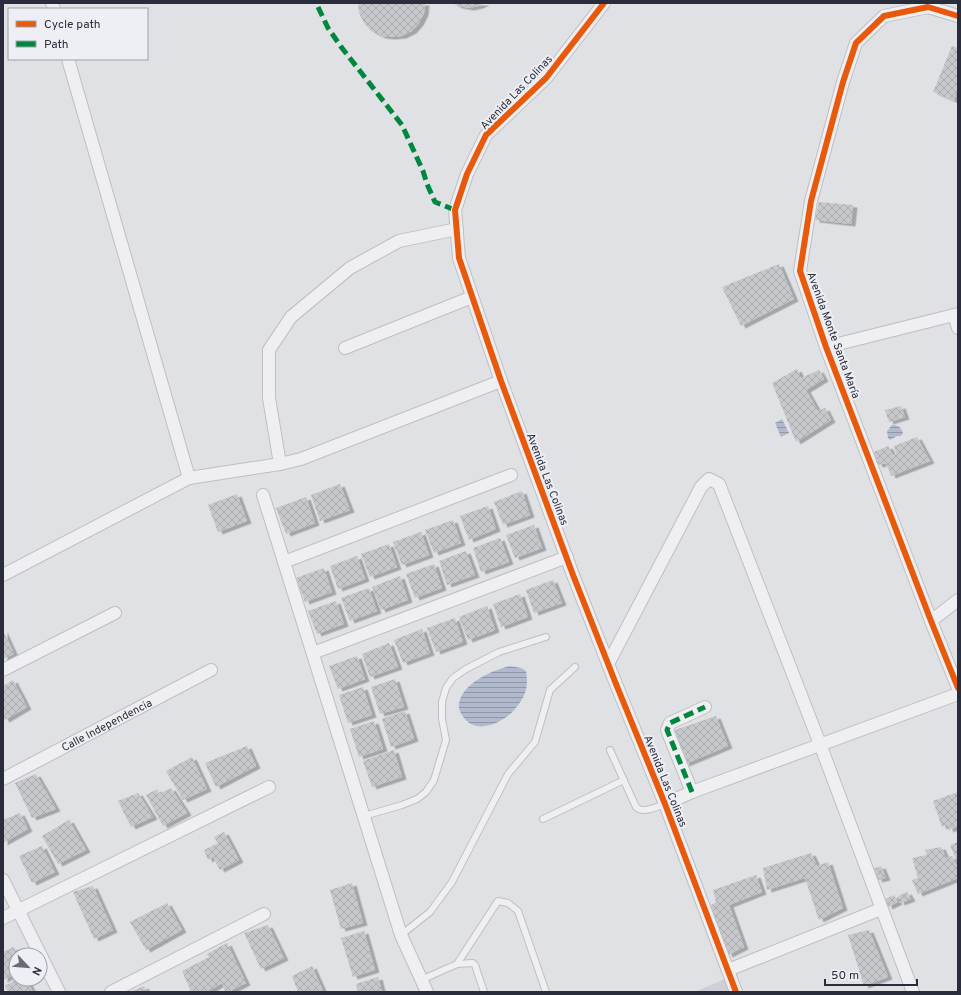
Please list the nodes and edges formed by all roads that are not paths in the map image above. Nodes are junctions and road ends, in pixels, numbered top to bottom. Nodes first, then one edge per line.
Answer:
1 (604, 3) edge
2 (958, 16) edge
3 (68, 60) edge
4 (457, 229) junction
5 (472, 297) junction
6 (956, 315) edge
7 (958, 328) edge
8 (345, 348) dead end
9 (826, 348) junction
10 (501, 381) junction
11 (280, 464) junction
12 (511, 475) dead end
13 (189, 478) junction
14 (263, 495) dead end
15 (567, 557) junction
16 (284, 562) junction
17 (3, 575) edge
18 (958, 600) edge
19 (115, 614) dead end
20 (931, 621) junction
21 (546, 637) dead end
22 (313, 653) junction
23 (608, 664) junction
24 (575, 666) dead end
25 (3, 670) edge
26 (211, 670) dead end
27 (958, 688) edge
28 (958, 694) edge
29 (705, 707) dead end
30 (820, 744) junction
31 (610, 750) dead end
32 (3, 779) edge
33 (624, 780) junction
34 (269, 787) dead end
35 (692, 792) junction
36 (665, 804) junction
37 (364, 816) junction
38 (543, 819) dead end
39 (3, 880) edge
40 (18, 910) junction
41 (881, 910) junction
42 (264, 914) dead end
43 (3, 918) edge
44 (401, 935) junction
45 (457, 964) junction
46 (728, 970) junction
47 (422, 980) junction
48 (59, 992) edge
49 (111, 992) edge
50 (427, 992) edge
51 (484, 992) edge
52 (546, 992) edge
53 (736, 992) edge
54 (913, 992) edge

1 - 4 street, Avenida Las Colinas
2 - 9 street, Avenida Monte Santa María
3 - 13 street
4 - 5 street, Avenida Las Colinas
4 - 11 street
5 - 8 street
5 - 10 street, Avenida Las Colinas
6 - 7 street
6 - 9 street
9 - 20 street, Avenida Monte Santa María
10 - 11 street
10 - 15 street, Avenida Las Colinas
11 - 13 street
12 - 16 street
13 - 17 street
14 - 16 street
15 - 22 street
15 - 23 street, Avenida Las Colinas
16 - 22 street
18 - 20 street
19 - 25 street
20 - 27 street, Avenida Monte Santa María
21 - 37 lane
22 - 37 street
23 - 30 street
23 - 36 street, Avenida Las Colinas
24 - 44 lane
26 - 32 street, Calle Independencia
28 - 30 street
29 - 35 street
30 - 35 street
30 - 41 street
31 - 33 lane
33 - 36 lane
33 - 38 lane
34 - 40 street
35 - 36 street
36 - 46 street, Avenida Las Colinas
37 - 44 street
39 - 40 street
40 - 43 street
40 - 48 street
41 - 46 street
41 - 54 street
42 - 49 street
44 - 47 street
45 - 47 lane
45 - 51 lane
45 - 52 lane
46 - 53 street, Avenida Las Colinas
47 - 50 street

